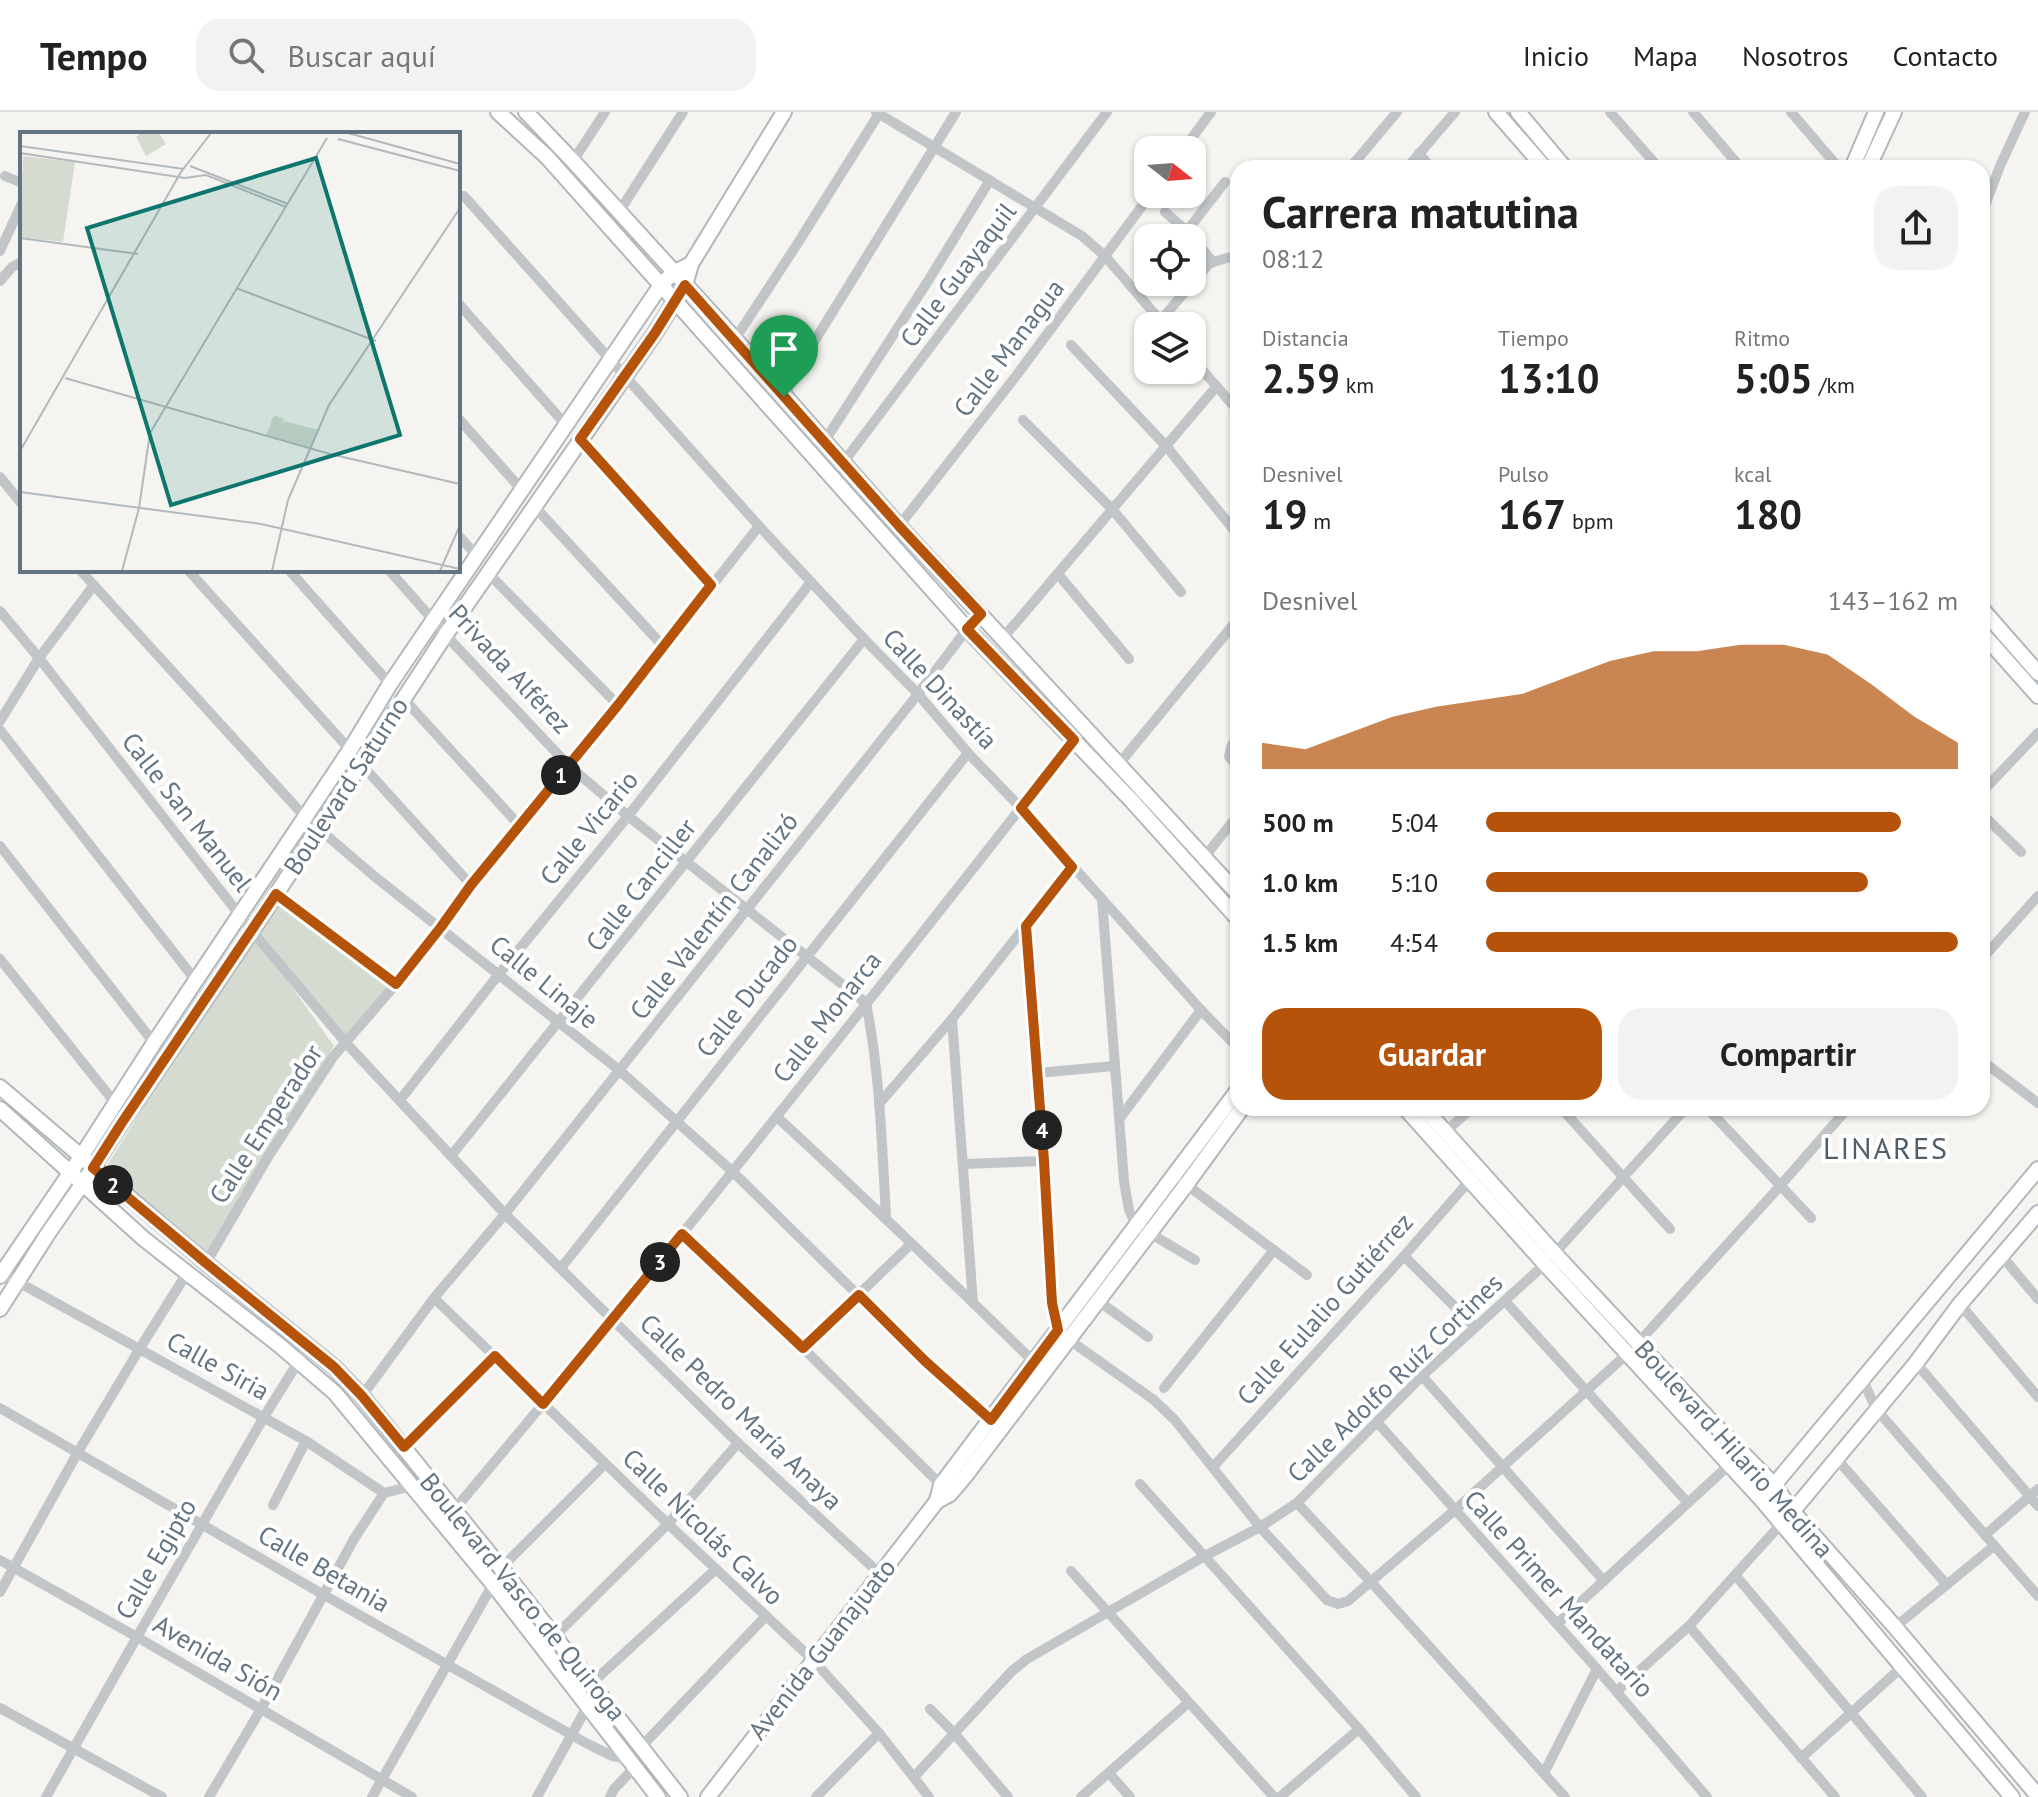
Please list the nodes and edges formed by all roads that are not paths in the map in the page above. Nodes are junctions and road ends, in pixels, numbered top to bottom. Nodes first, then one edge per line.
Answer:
1 (498, 112) edge
2 (527, 112) edge
3 (605, 112) edge
4 (683, 112) edge
5 (784, 112) edge
6 (956, 112) edge
7 (1107, 112) edge
8 (1211, 112) edge
9 (1397, 112) edge
10 (1455, 112) edge
11 (1496, 112) edge
12 (1610, 112) edge
13 (1693, 112) edge
14 (1791, 112) edge
15 (1876, 112) edge
16 (1894, 112) edge
17 (2025, 112) edge
18 (878, 113) edge
19 (1527, 115) edge
20 (1514, 132) junction
21 (1193, 136) edge
22 (935, 147) junction
23 (1419, 153) junction
24 (1357, 160) edge
25 (1413, 160) edge
26 (1425, 160) edge
27 (1538, 160) edge
28 (1559, 160) edge
29 (1652, 160) edge
30 (1734, 160) edge
31 (1832, 160) edge
32 (1855, 160) edge
33 (1872, 160) edge
34 (573, 161) junction
35 (5, 176) dead end
36 (990, 180) junction
37 (20, 182) edge
38 (1225, 182) dead end
39 (1990, 192) edge
40 (464, 196) dead end
41 (20, 207) edge
42 (1036, 207) junction
43 (1141, 208) edge
44 (619, 212) junction
45 (1165, 212) dead end
46 (1179, 224) edge
47 (1192, 224) edge
48 (0, 251) edge
49 (1206, 254) edge
50 (1105, 256) junction
51 (1230, 257) edge
52 (1213, 262) junction
53 (20, 263) edge
54 (691, 264) junction
55 (673, 273) junction
56 (0, 281) edge
57 (661, 285) junction
58 (685, 285) junction
59 (676, 301) junction
60 (460, 305) edge
61 (1153, 312) edge
62 (1171, 312) edge
63 (735, 339) junction
64 (1071, 345) dead end
65 (611, 359) junction
66 (1206, 375) edge
67 (625, 376) junction
68 (1216, 387) junction
69 (784, 397) junction
70 (1230, 402) edge
71 (460, 420) edge
72 (1023, 420) dead end
73 (565, 424) junction
74 (580, 439) junction
75 (824, 442) junction
76 (1166, 446) junction
77 (843, 463) junction
78 (0, 477) edge
79 (521, 489) junction
80 (20, 502) edge
81 (535, 507) junction
82 (1112, 509) junction
83 (1230, 525) edge
84 (759, 526) junction
85 (899, 526) junction
86 (460, 537) edge
87 (477, 556) junction
88 (82, 572) edge
89 (190, 572) edge
90 (291, 572) edge
91 (391, 572) edge
92 (489, 574) junction
93 (1058, 574) junction
94 (811, 582) junction
95 (94, 585) junction
96 (711, 585) junction
97 (1181, 592) dead end
98 (0, 611) edge
99 (981, 614) junction
100 (1990, 618) edge
101 (434, 619) junction
102 (967, 629) junction
103 (1230, 629) edge
104 (446, 634) junction
105 (1003, 638) junction
106 (864, 639) junction
107 (1990, 642) edge
108 (663, 646) junction
109 (39, 658) junction
110 (1129, 659) dead end
111 (2038, 673) edge
112 (390, 684) junction
113 (918, 694) junction
114 (2038, 696) edge
115 (404, 699) junction
116 (618, 705) junction
117 (0, 721) edge
118 (0, 730) edge
119 (2038, 733) edge
120 (1074, 740) junction
121 (350, 750) junction
122 (968, 753) junction
123 (361, 764) junction
124 (1119, 764) junction
125 (568, 765) junction
126 (1990, 784) edge
127 (1021, 808) junction
128 (628, 816) junction
129 (305, 817) junction
130 (1990, 822) edge
131 (519, 825) junction
132 (1230, 825) edge
133 (319, 829) junction
134 (0, 846) edge
135 (2021, 852) dead end
136 (1205, 857) junction
137 (687, 861) junction
138 (1072, 867) junction
139 (1194, 869) junction
140 (471, 885) junction
141 (1230, 885) edge
142 (276, 894) junction
143 (2038, 896) edge
144 (1102, 899) junction
145 (747, 909) junction
146 (1230, 910) edge
147 (239, 914) junction
148 (1026, 926) junction
149 (441, 927) junction
150 (252, 931) junction
151 (1990, 950) edge
152 (806, 956) junction
153 (0, 959) edge
154 (499, 974) junction
155 (196, 981) junction
156 (396, 984) junction
157 (866, 1003) junction
158 (1201, 1010) junction
159 (952, 1019) junction
160 (559, 1022) junction
161 (1230, 1040) edge
162 (154, 1043) junction
163 (346, 1043) junction
164 (1114, 1066) junction
165 (1990, 1067) edge
166 (619, 1070) junction
167 (1038, 1073) junction
168 (0, 1087) edge
169 (400, 1100) junction
170 (115, 1103) junction
171 (1230, 1103) edge
172 (2038, 1103) edge
173 (879, 1104) junction
174 (0, 1109) edge
175 (1235, 1116) edge
176 (1412, 1116) edge
177 (1431, 1116) edge
178 (1463, 1116) edge
179 (1568, 1116) edge
180 (1679, 1116) edge
181 (1714, 1116) edge
182 (1841, 1116) edge
183 (777, 1117) junction
184 (1120, 1118) junction
185 (676, 1122) junction
186 (1445, 1132) junction
187 (451, 1156) junction
188 (81, 1157) junction
189 (1044, 1161) junction
190 (964, 1164) junction
191 (93, 1168) junction
192 (2038, 1169) edge
193 (70, 1171) junction
194 (732, 1171) junction
195 (1623, 1178) junction
196 (1181, 1180) junction
197 (1470, 1180) junction
198 (83, 1183) junction
199 (1780, 1186) junction
200 (2038, 1213) edge
201 (505, 1214) junction
202 (886, 1217) junction
203 (1811, 1218) dead end
204 (1142, 1229) junction
205 (1670, 1229) dead end
206 (682, 1234) junction
207 (911, 1244) junction
208 (1274, 1250) junction
209 (2001, 1255) junction
210 (1404, 1256) junction
211 (1550, 1259) junction
212 (1195, 1260) dead end
213 (206, 1263) junction
214 (561, 1268) junction
215 (187, 1273) junction
216 (1, 1274) edge
217 (1307, 1275) dead end
218 (17, 1280) junction
219 (859, 1295) junction
220 (434, 1298) junction
221 (2038, 1299) edge
222 (1097, 1300) junction
223 (1505, 1301) junction
224 (973, 1303) junction
225 (1960, 1304) junction
226 (0, 1309) edge
227 (613, 1320) junction
228 (1475, 1327) junction
229 (1063, 1335) junction
230 (1148, 1337) dead end
231 (308, 1346) junction
232 (140, 1348) junction
233 (803, 1348) junction
234 (1632, 1348) junction
235 (495, 1356) junction
236 (299, 1361) junction
237 (1034, 1362) junction
238 (1916, 1363) junction
239 (1422, 1376) junction
240 (1862, 1378) junction
241 (1164, 1388) dead end
242 (1586, 1393) junction
243 (362, 1396) junction
244 (2038, 1397) edge
245 (543, 1404) junction
246 (0, 1408) edge
247 (1876, 1409) junction
248 (264, 1417) junction
249 (991, 1420) junction
250 (1377, 1422) junction
251 (306, 1441) junction
252 (738, 1443) junction
253 (404, 1447) junction
254 (78, 1452) junction
255 (1836, 1458) junction
256 (605, 1464) junction
257 (1729, 1465) junction
258 (1213, 1467) junction
259 (1503, 1467) junction
260 (1140, 1484) dead end
261 (1774, 1485) junction
262 (412, 1486) junction
263 (2034, 1492) edge
264 (384, 1493) junction
265 (943, 1493) junction
266 (1761, 1499) junction
267 (1297, 1503) junction
268 (1688, 1503) junction
269 (273, 1505) dead end
270 (2038, 1506) edge
271 (454, 1510) junction
272 (1455, 1510) junction
273 (1793, 1512) junction
274 (202, 1524) junction
275 (668, 1524) junction
276 (1781, 1524) junction
277 (1260, 1527) junction
278 (1985, 1535) junction
279 (1994, 1546) junction
280 (1205, 1556) junction
281 (0, 1560) edge
282 (14, 1568) junction
283 (501, 1568) junction
284 (716, 1569) junction
285 (1071, 1571) dead end
286 (879, 1573) junction
287 (1736, 1576) junction
288 (1604, 1581) junction
289 (1371, 1582) junction
290 (493, 1584) junction
291 (1947, 1585) junction
292 (0, 1592) edge
293 (324, 1595) junction
294 (2038, 1596) edge
295 (1109, 1612) junction
296 (765, 1617) junction
297 (1557, 1624) junction
298 (1689, 1626) junction
299 (1895, 1627) junction
300 (555, 1636) junction
301 (137, 1637) junction
302 (813, 1660) junction
303 (449, 1664) junction
304 (1902, 1667) junction
305 (1597, 1669) junction
306 (592, 1683) junction
307 (1617, 1691) junction
308 (1188, 1703) junction
309 (587, 1707) junction
310 (0, 1708) edge
311 (261, 1709) junction
312 (930, 1709) dead end
313 (1852, 1713) junction
314 (1359, 1729) junction
315 (879, 1733) junction
316 (954, 1733) junction
317 (572, 1735) junction
318 (642, 1746) junction
319 (73, 1749) junction
320 (1801, 1758) junction
321 (632, 1763) junction
322 (1109, 1773) junction
323 (1544, 1773) junction
324 (914, 1777) junction
325 (382, 1779) junction
326 (615, 1794) edge
327 (2010, 1796) edge
328 (2038, 1796) edge
329 (46, 1797) edge
330 (162, 1797) edge
331 (209, 1797) edge
332 (372, 1797) edge
333 (412, 1797) edge
334 (537, 1797) edge
335 (658, 1797) edge
336 (680, 1797) edge
337 (708, 1797) edge
338 (816, 1797) edge
339 (929, 1797) edge
340 (1008, 1797) edge
341 (1081, 1797) edge
342 (1130, 1797) edge
343 (1274, 1797) edge
344 (1280, 1797) edge
345 (1416, 1797) edge
346 (1565, 1797) edge
347 (1707, 1797) edge
348 (1835, 1797) edge
349 (1922, 1797) edge

1 - 57 street
2 - 34 street
3 - 34 street
4 - 44 street
5 - 54 street, Boulevard Saturno
6 - 22 street
7 - 42 street, Calle Guayaquil
8 - 21 street
9 - 24 street
10 - 23 street
11 - 20 street
12 - 29 street
13 - 30 street
14 - 31 street
15 - 32 street
16 - 33 street
17 - 39 street
18 - 22 street
18 - 63 street
19 - 20 street
19 - 28 street
20 - 27 street
22 - 36 street
22 - 69 street
23 - 25 street
23 - 26 street
34 - 44 street
35 - 37 street
36 - 42 street
36 - 75 street
38 - 47 street
40 - 65 street, Calle Dinastía
41 - 48 street
42 - 50 street
42 - 77 street, Calle Guayaquil
43 - 50 street, Calle Managua
44 - 55 street
45 - 46 street
49 - 52 street
50 - 61 street
50 - 85 street, Calle Managua
51 - 52 street
52 - 62 street
53 - 56 street
54 - 55 street, Boulevard Saturno
54 - 58 street, Boulevard Saturno
55 - 57 street, Boulevard Saturno
55 - 58 street
57 - 59 street
57 - 65 street, Boulevard Saturno
58 - 59 street, Boulevard Saturno
58 - 63 street
59 - 67 street, Boulevard Saturno
59 - 102 street
60 - 73 street
63 - 69 street
64 - 76 street
65 - 67 street, Calle Dinastía
65 - 73 street, Boulevard Saturno
66 - 68 street
67 - 74 street, Boulevard Saturno
67 - 84 street, Calle Dinastía
68 - 70 street
68 - 76 street
69 - 75 street
71 - 79 street
72 - 82 street
73 - 79 street, Boulevard Saturno
74 - 81 street, Boulevard Saturno
74 - 96 street
75 - 77 street
76 - 82 street
76 - 83 street
77 - 85 street
78 - 80 street
79 - 87 street, Boulevard Saturno
81 - 92 street, Boulevard Saturno
81 - 108 street
82 - 93 street
82 - 97 street
84 - 94 street, Calle Dinastía
84 - 96 street, Calle Emperador
85 - 99 street
86 - 87 street
87 - 101 street, Boulevard Saturno
88 - 95 street, Calle Linaje
89 - 121 street
90 - 112 street
91 - 101 street, Privada Alférez
92 - 104 street, Boulevard Saturno
92 - 116 street
93 - 105 street
93 - 110 street
94 - 106 street, Calle Dinastía
94 - 128 street, Calle Vicario
95 - 109 street
95 - 129 street, Calle Linaje
96 - 108 street, Calle Emperador
98 - 109 street, Calle San Manuel
99 - 102 street, Calle Valentín Canalizó
99 - 105 street
100 - 111 street
101 - 104 street, Privada Alférez
101 - 112 street, Boulevard Saturno
102 - 113 street, Calle Valentín Canalizó
102 - 120 street
103 - 124 street
104 - 115 street, Boulevard Saturno
104 - 125 street, Privada Alférez
105 - 124 street
106 - 113 street, Calle Dinastía
106 - 137 street, Calle Canciller
107 - 114 street
108 - 116 street, Calle Emperador
109 - 117 street
109 - 147 street, Calle San Manuel
112 - 121 street, Boulevard Saturno
113 - 122 street, Calle Dinastía
113 - 145 street, Calle Valentín Canalizó
115 - 123 street, Boulevard Saturno
115 - 131 street
116 - 125 street, Calle Emperador
118 - 155 street
119 - 126 street
120 - 127 street, Calle Monarca
120 - 139 street
121 - 129 street, Boulevard Saturno
122 - 127 street, Calle Dinastía
122 - 152 street, Calle Ducado
123 - 133 street, Boulevard Saturno
123 - 140 street
124 - 136 street
125 - 128 street, Privada Alférez
125 - 131 street, Calle Emperador
127 - 138 street, Calle Dinastía
127 - 157 street, Calle Monarca
128 - 137 street, Privada Alférez
128 - 154 street, Calle Vicario
129 - 133 street, Calle Linaje
129 - 147 street, Boulevard Saturno
130 - 135 street
131 - 140 street, Calle Emperador
132 - 136 street
133 - 142 street, Boulevard Saturno
133 - 149 street, Calle Linaje
134 - 162 street
136 - 139 street
136 - 141 street
137 - 145 street, Privada Alférez
137 - 160 street, Calle Canciller
138 - 144 street, Calle Dinastía
138 - 148 street
139 - 146 street
140 - 149 street, Calle Emperador
142 - 150 street, Boulevard Saturno
142 - 156 street
143 - 151 street
144 - 158 street, Calle Dinastía
144 - 164 street
145 - 152 street, Privada Alférez
145 - 166 street, Calle Valentín Canalizó
147 - 150 street, Calle San Manuel
147 - 155 street, Boulevard Saturno
148 - 159 street
148 - 167 street
149 - 154 street, Calle Linaje
149 - 156 street, Calle Emperador
150 - 163 street, Calle San Manuel
150 - 191 street, Boulevard Saturno
152 - 157 street, Privada Alférez
152 - 185 street, Calle Ducado
153 - 170 street
154 - 160 street, Calle Linaje
154 - 169 street, Calle Vicario
155 - 162 street, Boulevard Saturno
156 - 163 street, Calle Emperador
157 - 173 street
157 - 183 street, Calle Monarca
158 - 161 street, Calle Dinastía
158 - 184 street
159 - 173 street
159 - 190 street
160 - 166 street, Calle Linaje
160 - 187 street, Calle Canciller
162 - 170 street, Boulevard Saturno
163 - 169 street, Calle San Manuel
163 - 213 street, Calle Emperador
164 - 167 street
164 - 184 street
165 - 172 street
166 - 185 street, Calle Linaje
166 - 201 street, Calle Valentín Canalizó
167 - 189 street
168 - 188 street, Boulevard Vasco de Quiroga
169 - 187 street, Calle San Manuel
170 - 188 street, Boulevard Saturno
171 - 196 street, Avenida Guanajuato
173 - 202 street
174 - 193 street, Boulevard Vasco de Quiroga
175 - 196 street, Avenida Guanajuato
176 - 197 street, Boulevard Hilario Medina
177 - 186 street, Boulevard Hilario Medina
178 - 186 street
179 - 195 street
180 - 195 street, Calle Adolfo Ruíz Cortines
181 - 199 street
182 - 199 street
183 - 194 street, Calle Monarca
183 - 202 street
184 - 204 street
185 - 194 street, Calle Linaje
185 - 214 street, Calle Ducado
186 - 211 street, Boulevard Hilario Medina
187 - 201 street, Calle San Manuel
188 - 191 street, Boulevard Vasco de Quiroga
188 - 193 street, Boulevard Saturno
189 - 190 street
189 - 229 street
190 - 224 street
191 - 198 street, Boulevard Saturno
191 - 213 street, Boulevard Vasco de Quiroga
192 - 240 street
193 - 198 street, Boulevard Vasco de Quiroga
193 - 216 street, Boulevard Saturno
194 - 206 street, Calle Monarca
194 - 219 street, Calle Linaje
195 - 205 street
195 - 211 street, Calle Adolfo Ruíz Cortines
196 - 204 street, Avenida Guanajuato
196 - 208 street
197 - 210 street, Calle Eulalio Gutiérrez
197 - 211 street, Boulevard Hilario Medina
198 - 215 street, Boulevard Vasco de Quiroga
198 - 218 street, Boulevard Saturno
199 - 203 street
199 - 234 street
200 - 209 street
201 - 214 street, Calle Pedro María Anaya
201 - 220 street, Calle Valentín Canalizó
202 - 207 street
204 - 212 street
204 - 222 street, Avenida Guanajuato
204 - 229 street, Avenida Guanajuato
206 - 227 street, Calle Monarca
206 - 233 street
207 - 219 street
207 - 224 street
208 - 217 street
208 - 241 street
209 - 221 street
209 - 225 street
210 - 228 street
210 - 258 street, Calle Eulalio Gutiérrez
211 - 223 street, Calle Adolfo Ruíz Cortines
211 - 234 street, Boulevard Hilario Medina
213 - 231 street, Boulevard Vasco de Quiroga
214 - 227 street, Calle Pedro María Anaya
215 - 232 street
215 - 236 street, Boulevard Vasco de Quiroga
216 - 218 street, Calle Siria
218 - 226 street, Boulevard Saturno
218 - 232 street, Calle Siria
219 - 233 street
219 - 249 street, Calle Linaje
220 - 235 street, Calle Nicolás Calvo
220 - 243 street, Calle Valentín Canalizó
222 - 229 street, Avenida Guanajuato
222 - 230 street
223 - 228 street, Calle Adolfo Ruíz Cortines
223 - 242 street
224 - 237 street
225 - 238 street
225 - 244 street
227 - 245 street, Calle Monarca
227 - 252 street, Calle Pedro María Anaya
228 - 239 street, Calle Adolfo Ruíz Cortines
229 - 237 street, Avenida Guanajuato
229 - 258 street
229 - 265 street, Avenida Guanajuato
231 - 236 street, Calle Egipto
231 - 243 street, Boulevard Vasco de Quiroga
232 - 248 street, Calle Siria
232 - 254 street
233 - 265 street
234 - 242 street
234 - 257 street, Boulevard Hilario Medina
234 - 261 street, Boulevard Hilario Medina
235 - 245 street, Calle Nicolás Calvo
235 - 253 street
236 - 248 street, Calle Egipto
236 - 262 street, Boulevard Vasco de Quiroga
237 - 249 street, Avenida Guanajuato
238 - 247 street
238 - 263 street
239 - 250 street, Calle Adolfo Ruíz Cortines
239 - 259 street
240 - 247 street
240 - 261 street
242 - 259 street
242 - 268 street
243 - 253 street, Boulevard Vasco de Quiroga
245 - 256 street, Calle Nicolás Calvo
245 - 271 street, Calle Monarca
246 - 254 street, Calle Betania
247 - 255 street
247 - 278 street
248 - 251 street, Calle Siria
248 - 274 street, Calle Egipto
249 - 265 street, Avenida Guanajuato
250 - 267 street, Calle Adolfo Ruíz Cortines
250 - 272 street, Calle Primer Mandatario
251 - 264 street, Calle Siria
251 - 269 street
252 - 275 street
252 - 286 street, Calle Pedro María Anaya
253 - 271 street, Boulevard Vasco de Quiroga
254 - 274 street, Calle Betania
254 - 282 street
255 - 273 street
255 - 291 street
256 - 275 street, Calle Nicolás Calvo
256 - 283 street
257 - 266 street, Boulevard Hilario Medina
257 - 268 street
258 - 277 street
259 - 272 street
259 - 288 street
260 - 280 street
261 - 266 street
261 - 273 street, Boulevard Hilario Medina
262 - 264 street
262 - 290 street, Boulevard Vasco de Quiroga
263 - 270 street
263 - 278 street
264 - 293 street
265 - 286 street, Avenida Guanajuato
266 - 276 street, Boulevard Hilario Medina
267 - 277 street, Calle Adolfo Ruíz Cortines
267 - 289 street
268 - 288 street
271 - 283 street, Boulevard Vasco de Quiroga
272 - 289 street
272 - 297 street, Calle Primer Mandatario
273 - 276 street
273 - 299 street, Boulevard Hilario Medina
274 - 293 street, Calle Betania
274 - 301 street, Calle Egipto
275 - 284 street, Calle Nicolás Calvo
275 - 300 street
276 - 287 street
276 - 304 street, Boulevard Hilario Medina
277 - 280 street, Calle Adolfo Ruíz Cortines
277 - 289 street
278 - 279 street
279 - 291 street
279 - 294 street
280 - 295 street, Calle Adolfo Ruíz Cortines
280 - 314 street
281 - 282 street, Avenida Sión
282 - 292 street
282 - 301 street, Avenida Sión
283 - 300 street, Boulevard Vasco de Quiroga
284 - 296 street, Calle Nicolás Calvo
284 - 306 street
285 - 295 street
286 - 302 street, Avenida Guanajuato
287 - 298 street
287 - 313 street
288 - 297 street
289 - 323 street
290 - 303 street
290 - 309 street, Boulevard Vasco de Quiroga
291 - 299 street
293 - 303 street, Calle Betania
293 - 311 street
295 - 308 street
295 - 316 street, Calle Adolfo Ruíz Cortines
296 - 302 street, Calle Nicolás Calvo
296 - 318 street
297 - 305 street, Calle Primer Mandatario
298 - 307 street
298 - 320 street
299 - 328 street, Boulevard Hilario Medina
300 - 306 street, Boulevard Vasco de Quiroga
301 - 311 street, Avenida Sión
301 - 319 street, Calle Egipto
302 - 315 street, Calle Nicolás Calvo
302 - 337 street, Avenida Guanajuato
303 - 317 street, Calle Betania
303 - 325 street
304 - 313 street
304 - 327 street, Boulevard Hilario Medina
305 - 307 street, Calle Primer Mandatario
305 - 323 street
306 - 318 street, Boulevard Vasco de Quiroga
307 - 347 street, Calle Primer Mandatario
308 - 322 street
308 - 343 street
309 - 317 street
309 - 321 street, Boulevard Vasco de Quiroga
310 - 319 street
311 - 325 street, Avenida Sión
311 - 331 street
312 - 316 street
313 - 320 street
313 - 349 street
314 - 344 street
314 - 345 street
315 - 324 street, Calle Nicolás Calvo
315 - 338 street
316 - 324 street, Calle Adolfo Ruíz Cortines
316 - 340 street
317 - 321 street, Calle Betania
317 - 334 street
318 - 336 street, Boulevard Vasco de Quiroga
319 - 329 street, Calle Egipto
319 - 330 street
320 - 348 street
321 - 326 street
321 - 335 street, Boulevard Vasco de Quiroga
322 - 341 street
322 - 342 street
323 - 346 street
324 - 339 street, Calle Nicolás Calvo
325 - 332 street
325 - 333 street, Avenida Sión

